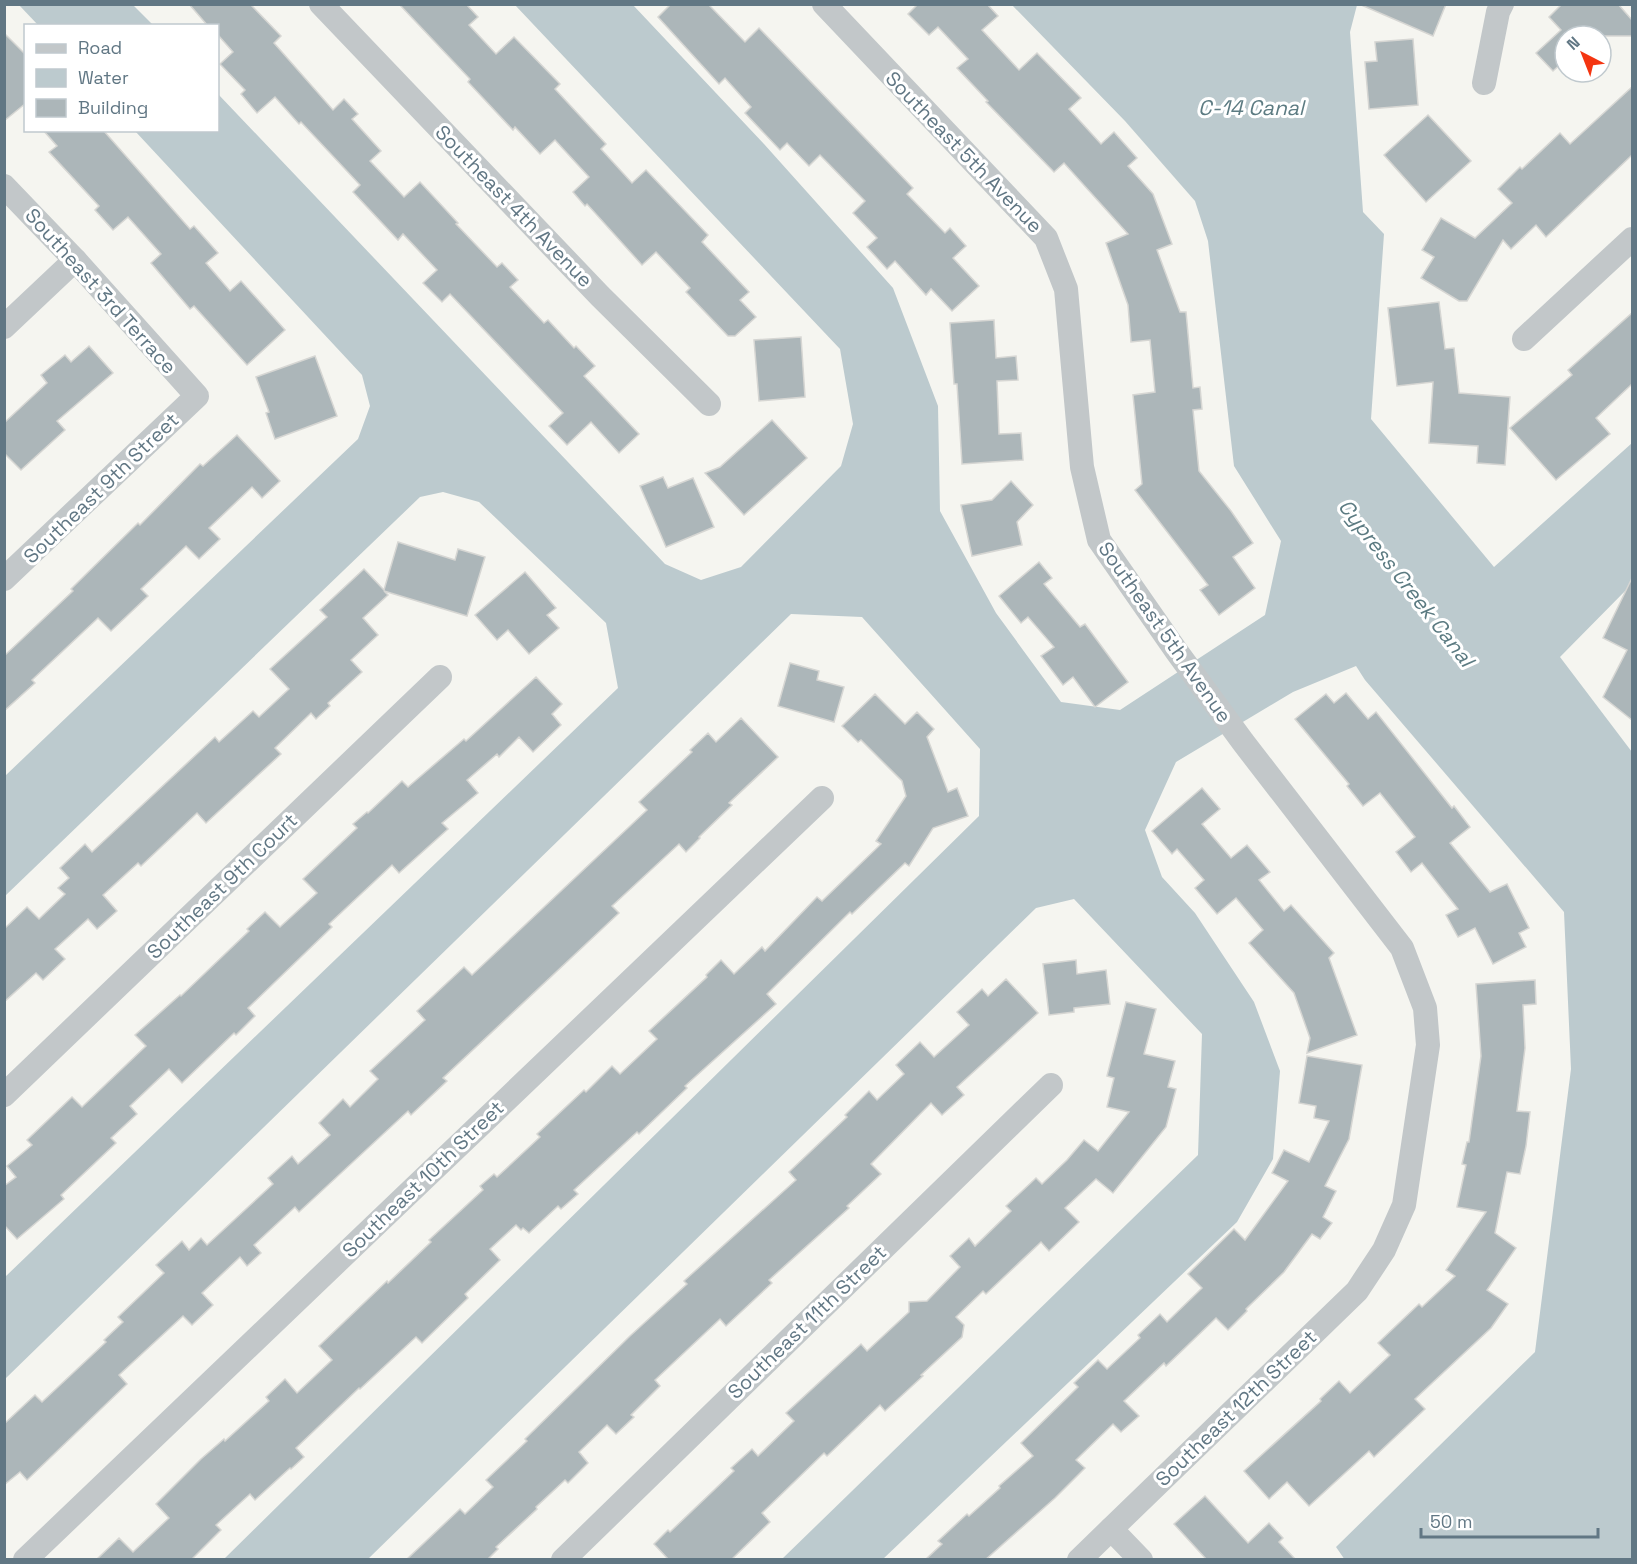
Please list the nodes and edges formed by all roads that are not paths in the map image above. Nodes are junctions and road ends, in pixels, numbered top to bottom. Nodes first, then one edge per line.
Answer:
1 (321, 4) edge
2 (824, 4) edge
3 (1502, 4) edge
4 (1484, 83) dead end
5 (4, 186) edge
6 (1632, 239) edge
7 (75, 260) junction
8 (4, 327) edge
9 (1524, 339) dead end
10 (196, 396) joint
11 (709, 404) dead end
12 (4, 579) edge
13 (440, 677) dead end
14 (822, 798) dead end
15 (1051, 1085) dead end
16 (4, 1095) edge
17 (1384, 1250) joint
18 (1111, 1529) junction
19 (25, 1560) edge
20 (563, 1560) edge
21 (1079, 1560) edge
22 (1141, 1560) edge

1 - 11 street, Southeast 4th Avenue
2 - 17 street, Southeast 5th Avenue
3 - 4 street
5 - 7 street, Southeast 3rd Terrace
6 - 9 street
7 - 8 street
7 - 10 street, Southeast 3rd Terrace
10 - 12 street, Southeast 9th Street
13 - 16 street, Southeast 9th Court
14 - 19 street, Southeast 10th Street
15 - 20 street, Southeast 11th Street
17 - 18 street, Southeast 12th Street
18 - 21 street, Southeast 12th Street
18 - 22 street

